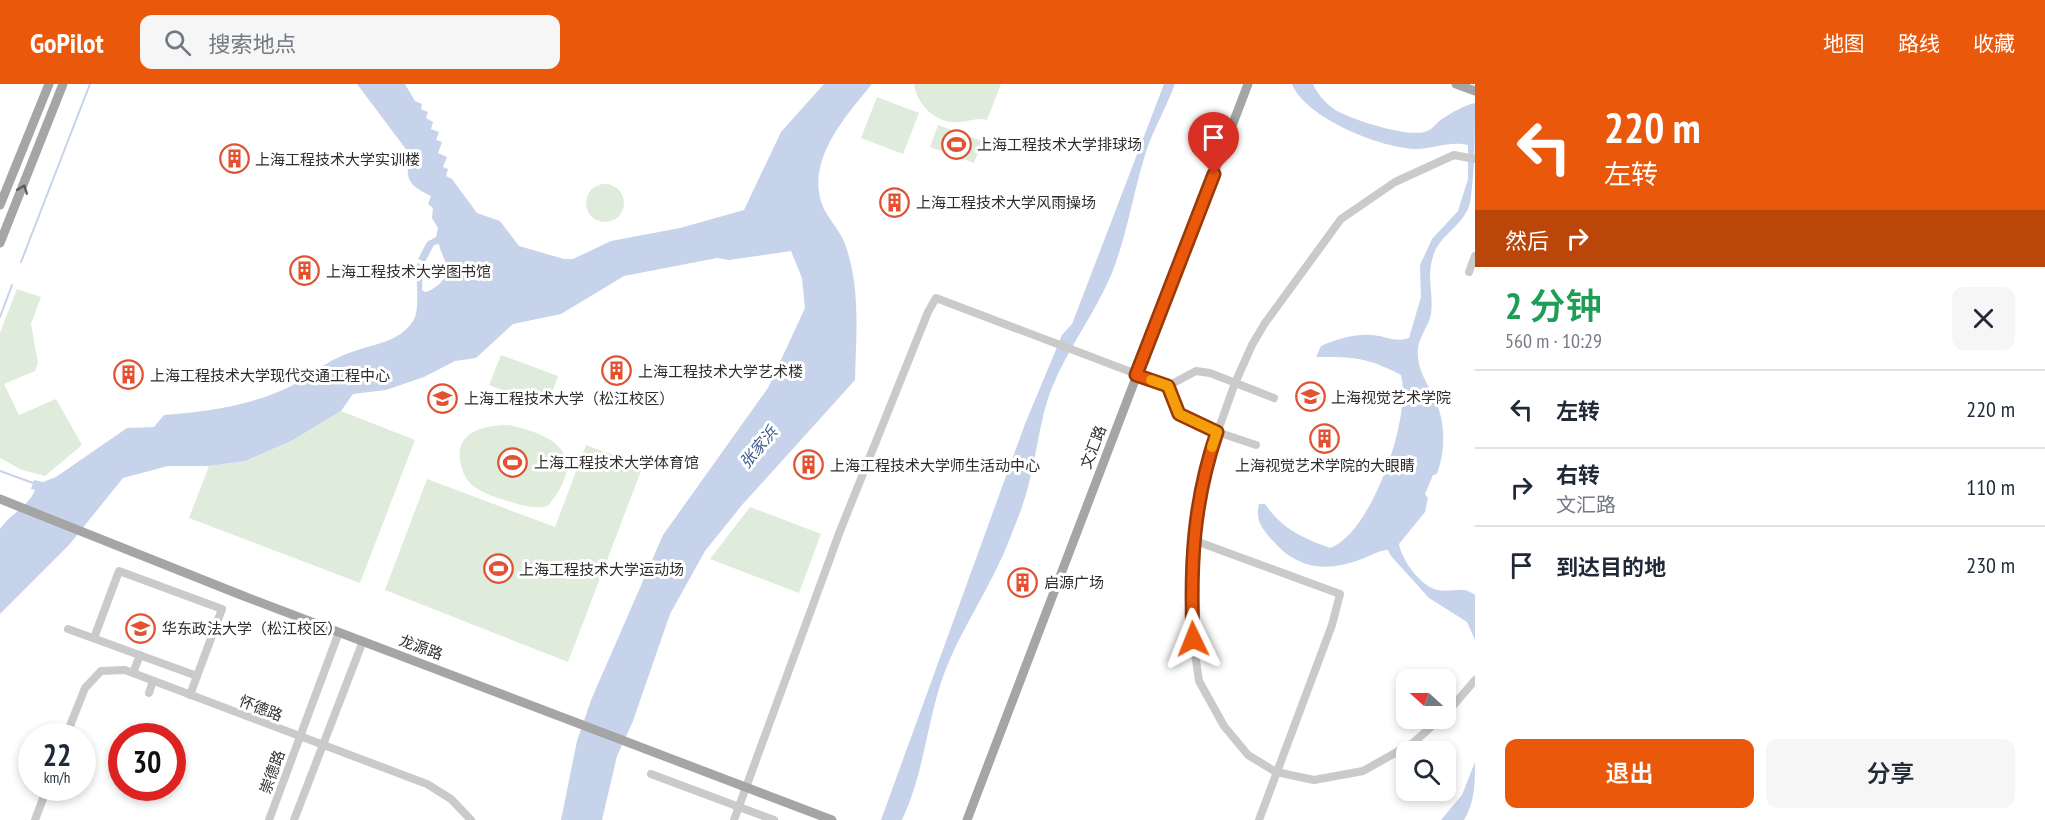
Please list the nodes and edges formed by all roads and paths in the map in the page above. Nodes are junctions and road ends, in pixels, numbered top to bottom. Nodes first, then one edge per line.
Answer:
1 (49, 84) edge
2 (63, 84) edge
3 (1248, 84) edge
4 (1456, 84) edge
5 (1475, 91) edge
6 (1475, 159) edge
7 (0, 205) edge
8 (0, 243) edge
9 (1475, 256) edge
10 (1469, 272) dead end
11 (1136, 375) junction
12 (1235, 383) junction
13 (1168, 386) junction
14 (1274, 398) dead end
15 (1217, 432) junction
16 (1256, 445) dead end
17 (0, 499) edge
18 (1193, 540) junction
19 (69, 628) dead end
20 (339, 632) junction
21 (94, 638) junction
22 (363, 641) junction
23 (140, 655) junction
24 (133, 674) junction
25 (197, 676) junction
26 (1475, 680) edge
27 (153, 681) junction
28 (148, 693) dead end
29 (190, 695) junction
30 (1456, 702) edge
31 (71, 723) edge
32 (1429, 729) edge
33 (298, 737) junction
34 (323, 745) junction
35 (1276, 772) junction
36 (651, 774) dead end
37 (745, 787) junction
38 (42, 801) edge
39 (739, 807) junction
40 (34, 820) edge
41 (269, 820) edge
42 (294, 820) edge
43 (471, 820) edge
44 (734, 820) edge
45 (774, 820) edge
46 (832, 820) edge
47 (967, 820) edge
48 (1259, 820) edge

1 - 7 main road
8 -> 2 main road
3 - 11 main road, 文汇路
4 - 5 main road
6 - 12 street
9 - 10 street
11 - 13 street
11 - 37 street
11 - 47 main road, 文汇路
12 - 13 street
12 - 14 street
12 - 15 street
13 - 15 street
15 - 16 street
15 - 18 street
17 - 20 main road, 龙源路
18 - 35 street
18 - 35 street
19 - 21 street
20 - 22 main road, 龙源路
20 - 33 street, 崇德路
21 - 23 street
21 - 25 street
22 - 34 street
22 - 37 main road, 龙源路
23 - 24 street
23 - 25 street
24 - 27 street, 怀德路
24 - 31 street, 怀德路
25 - 29 street
26 - 30 street
27 - 28 street
27 - 29 street, 怀德路
29 - 33 street, 怀德路
32 - 35 street
33 - 34 street, 怀德路
33 - 41 street, 崇德路
34 - 42 street
34 - 43 street, 怀德路
35 - 48 street
36 - 39 street
37 - 39 street
37 - 46 main road, 龙源路
38 - 40 street
39 - 44 street
39 - 45 street

